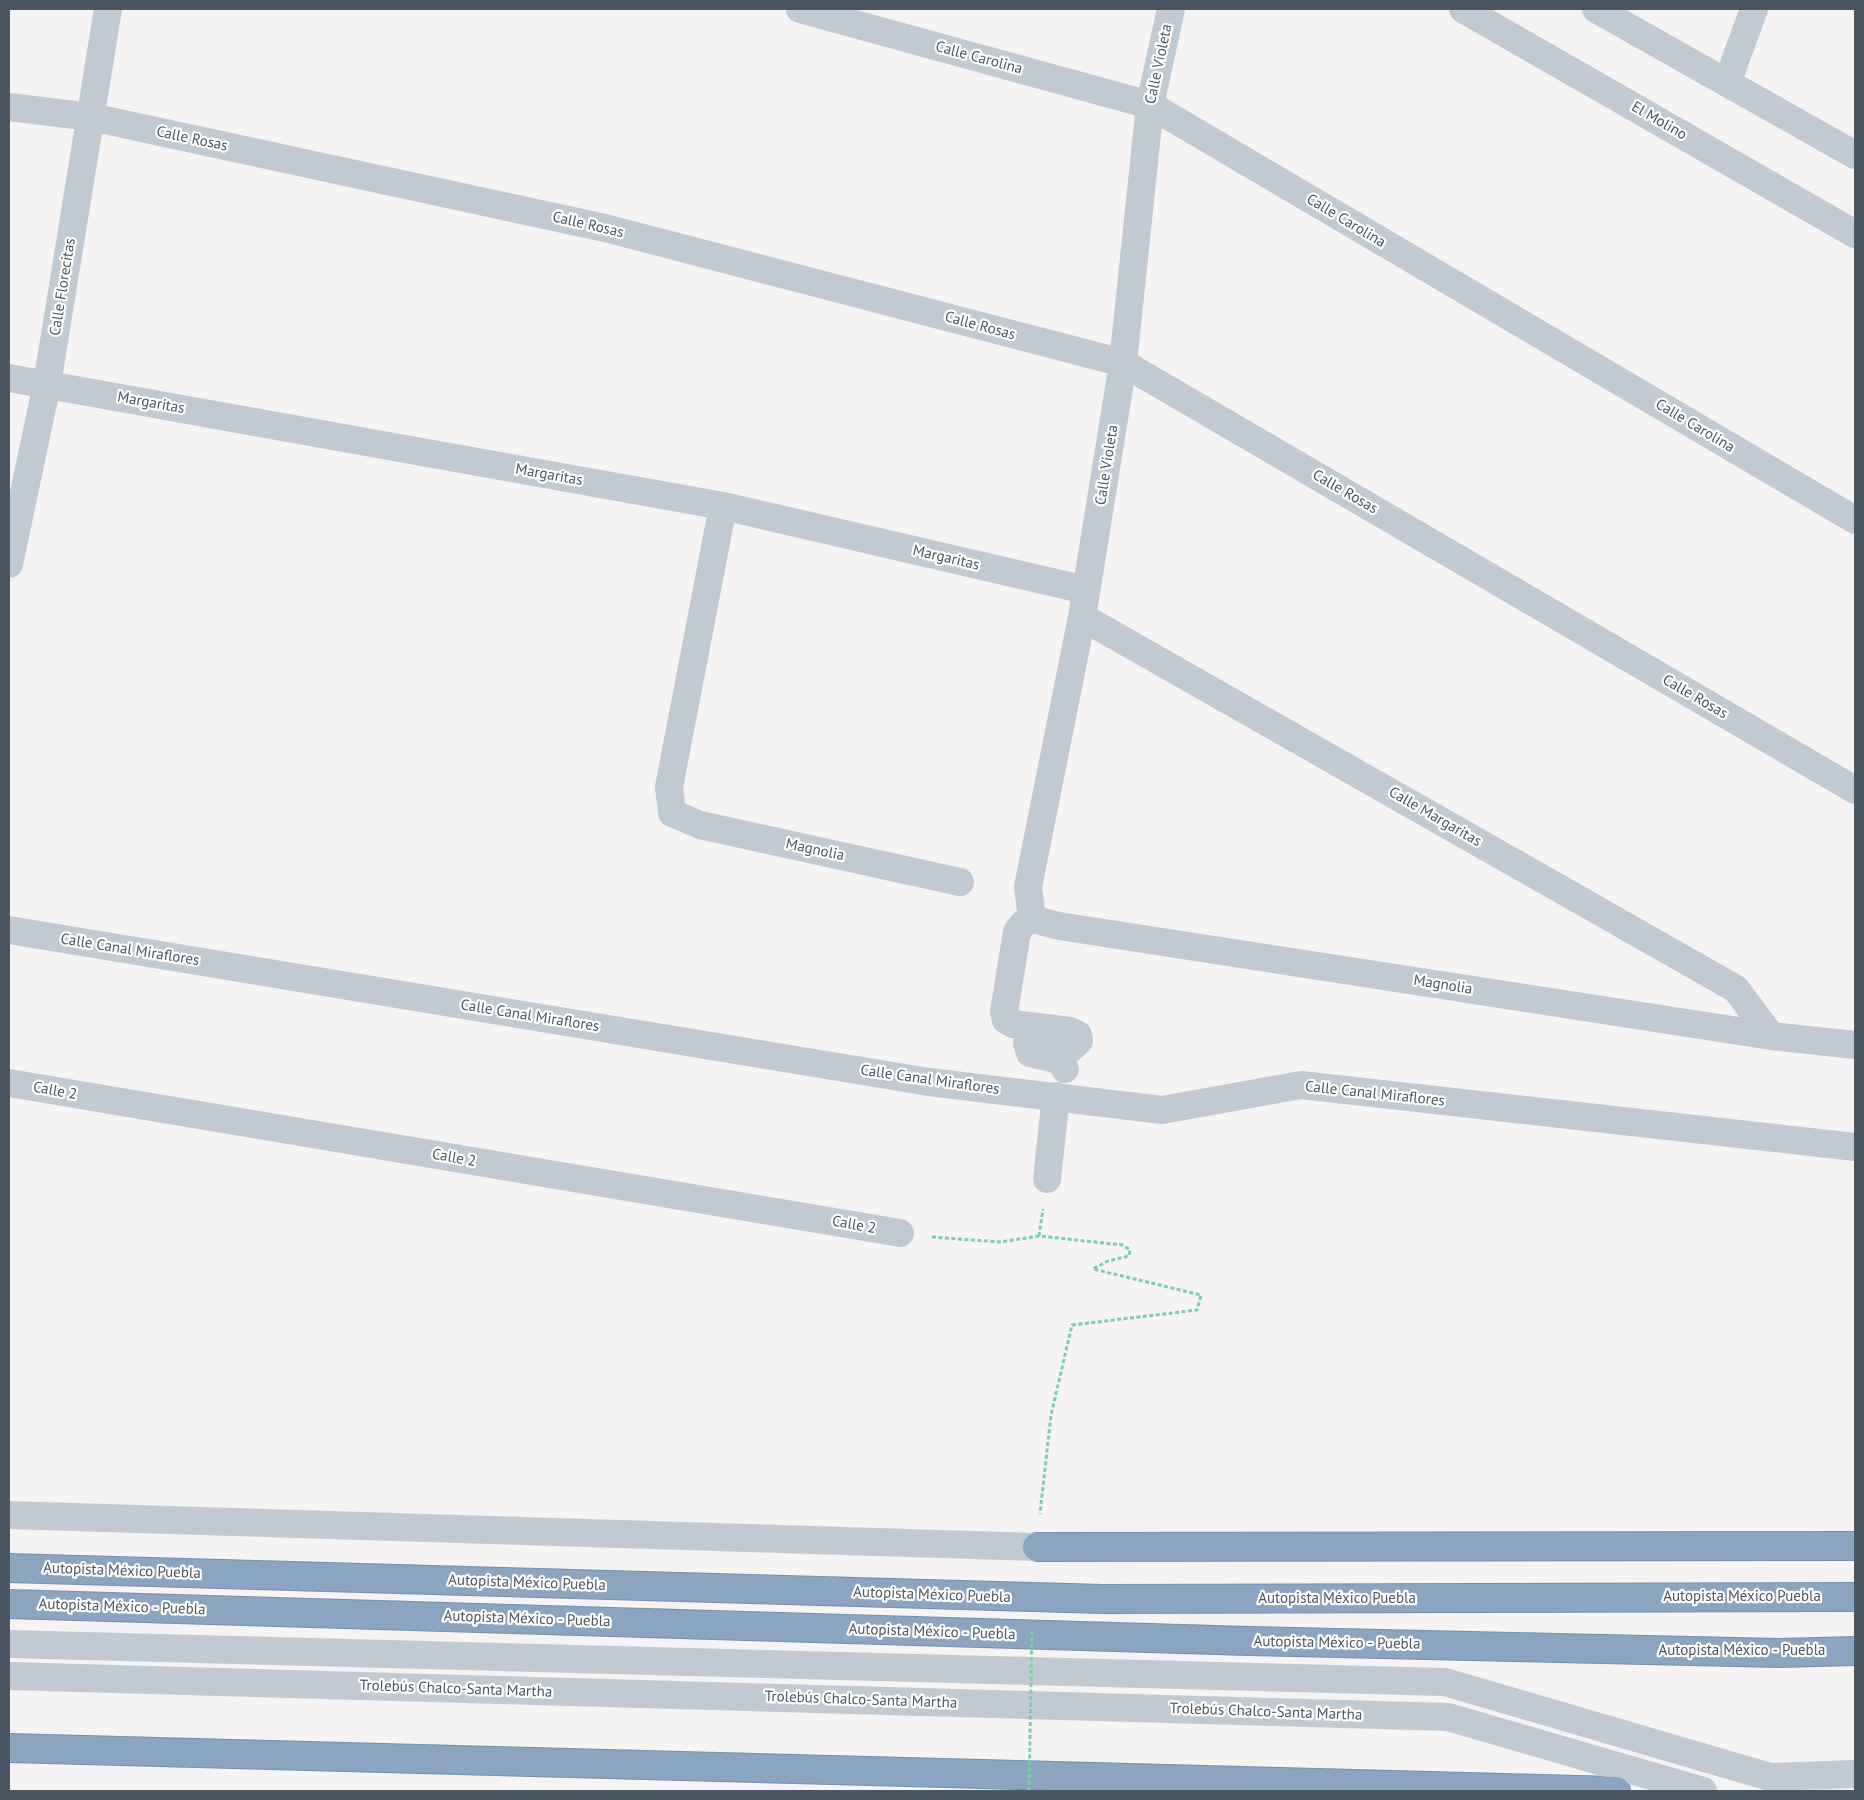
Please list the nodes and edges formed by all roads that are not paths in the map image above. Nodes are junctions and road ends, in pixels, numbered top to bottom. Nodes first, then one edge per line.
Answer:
1 (108, 9) edge
2 (800, 9) edge
3 (1171, 9) edge
4 (1463, 9) edge
5 (1596, 9) edge
6 (1754, 9) edge
7 (1727, 83) junction
8 (1150, 105) junction
9 (9, 107) edge
10 (91, 117) junction
11 (1855, 155) edge
12 (1855, 234) edge
13 (1123, 363) junction
14 (9, 378) edge
15 (47, 384) junction
16 (723, 506) junction
17 (1855, 520) edge
18 (9, 564) edge
19 (1086, 590) junction
20 (1082, 618) junction
21 (1855, 790) edge
22 (960, 882) dead end
23 (1032, 919) junction
24 (9, 930) edge
25 (1771, 1036) junction
26 (1855, 1045) edge
27 (1066, 1069) dead end
28 (9, 1083) edge
29 (1056, 1096) dead end
30 (1855, 1147) edge
31 (1047, 1179) dead end
32 (900, 1233) road end
33 (9, 1515) edge
34 (1037, 1546) joint
35 (1855, 1546) edge
36 (9, 1568) edge
37 (1855, 1597) edge
38 (9, 1604) edge
39 (9, 1644) edge
40 (1855, 1651) edge
41 (9, 1676) edge
42 (9, 1748) edge
43 (1855, 1774) edge
44 (1616, 1791) edge
45 (1702, 1791) edge

1 - 10 street, Calle Florecitas
2 - 8 street, Calle Carolina
3 - 8 street, Calle Violeta
4 - 12 street, El Molino
5 - 7 street
6 - 7 street
7 - 11 street
8 - 13 street, Calle Violeta
8 - 17 street, Calle Carolina
9 - 10 street, Calle Rosas
10 - 13 street, Calle Rosas
10 - 15 street, Calle Florecitas
13 - 19 street, Calle Violeta
13 - 21 street, Calle Rosas
14 - 15 street, Margaritas
15 - 16 street, Margaritas
15 - 18 street, Calle Florecitas
16 - 19 street, Margaritas
16 - 22 street, Magnolia
19 - 20 street, Calle Violeta
20 - 23 street, Calle Violeta
20 - 25 street, Calle Margaritas
23 - 25 street, Magnolia
23 - 27 street
24 - 30 street, Calle Canal Miraflores
25 - 26 street, Magnolia
28 - 32 street, Calle 2
29 - 31 street, bridge
33 - 34 street
34 - 35 highway
36 - 37 highway, Autopista México Puebla, bridge
38 - 40 highway, Autopista México - Puebla
39 - 43 street
41 - 45 street, Trolebús Chalco-Santa Martha
42 - 44 highway

